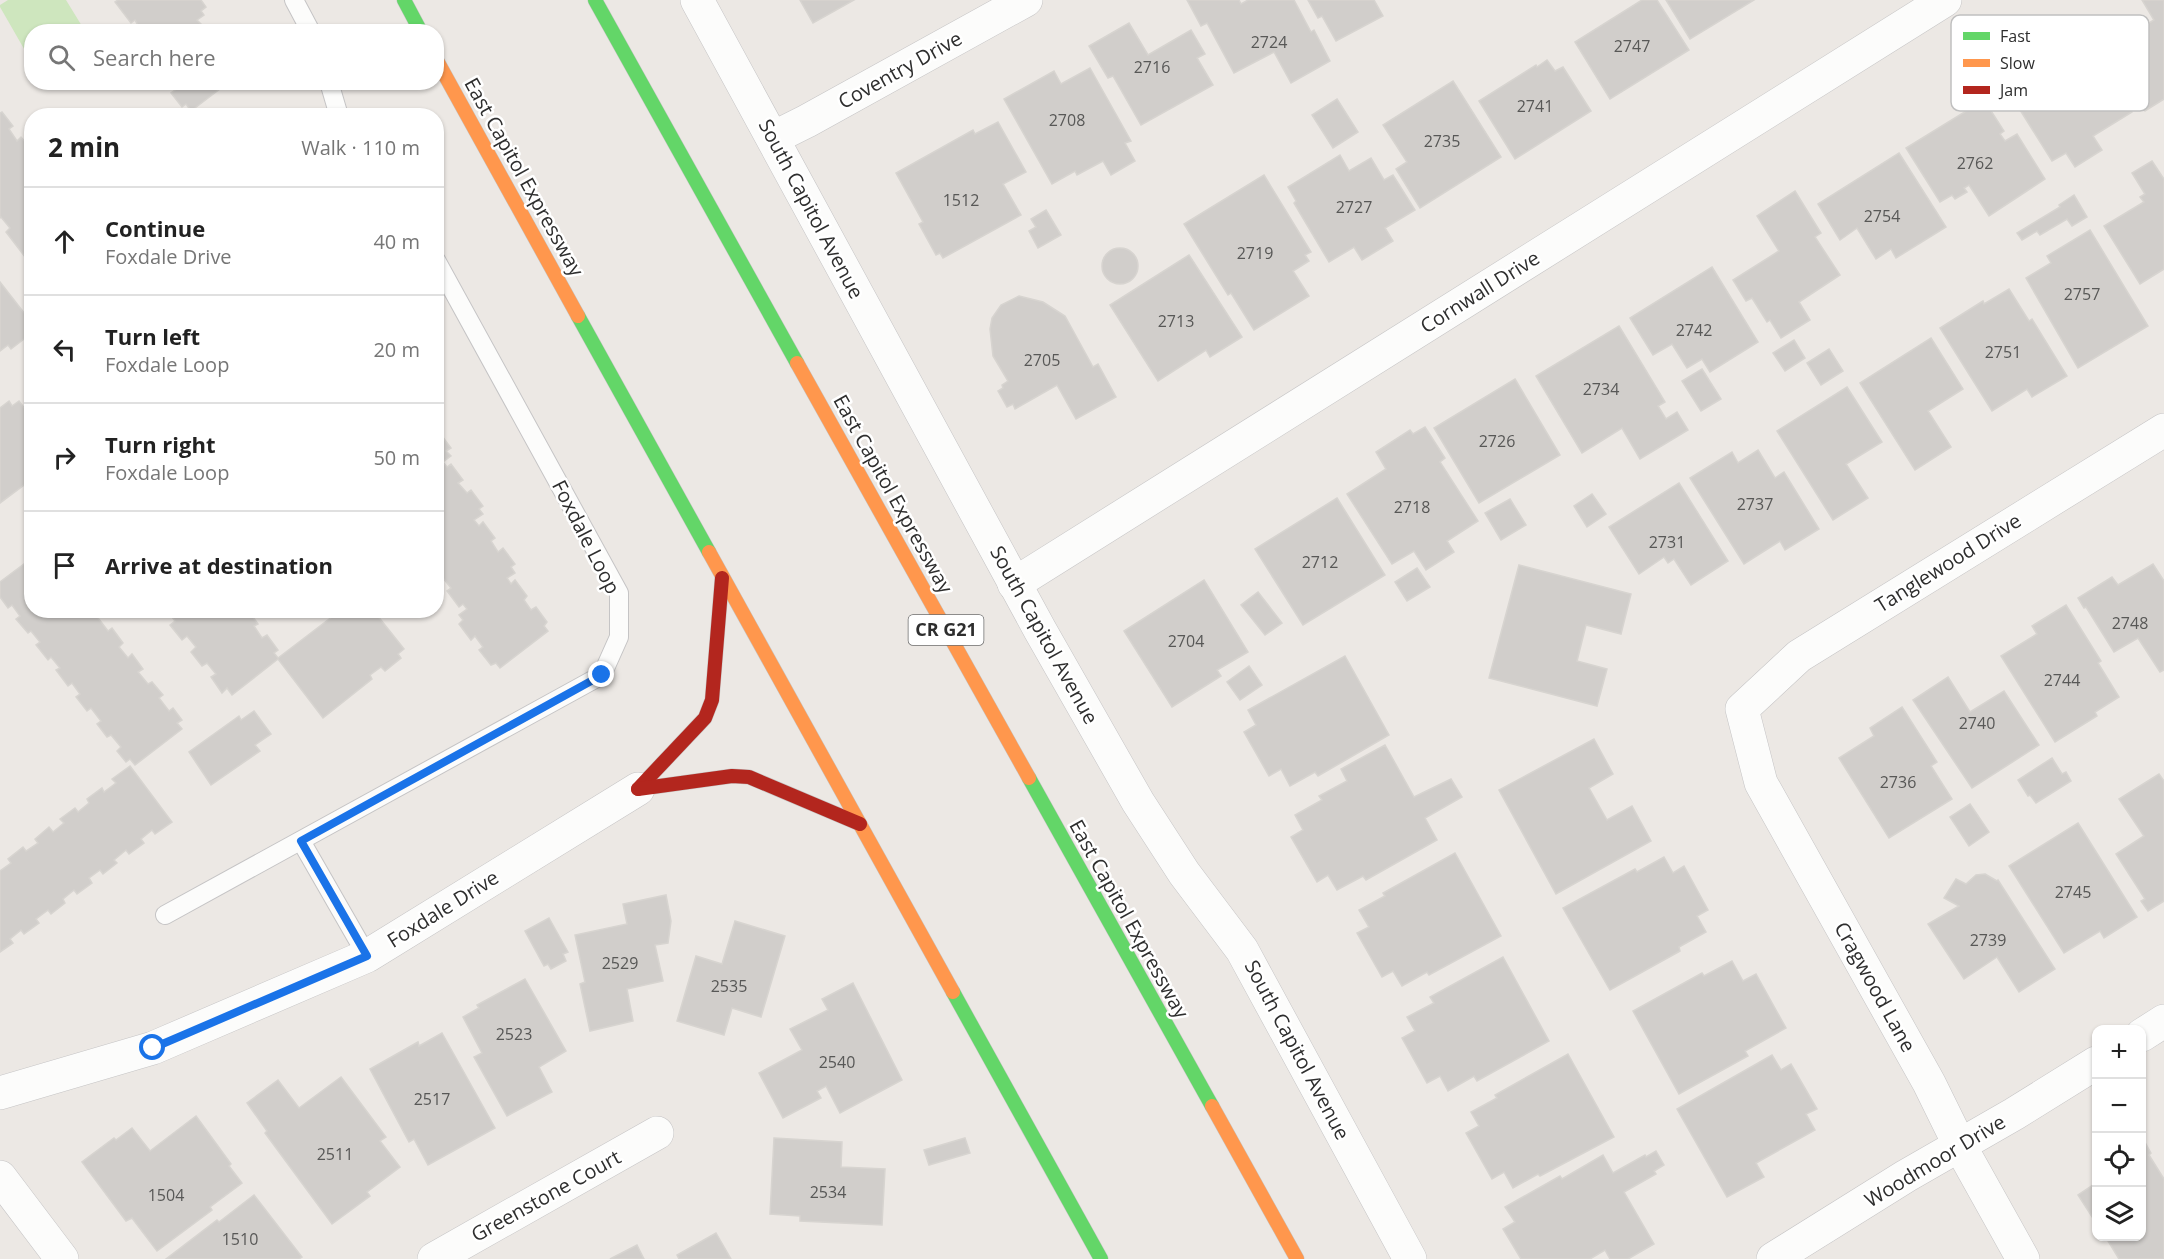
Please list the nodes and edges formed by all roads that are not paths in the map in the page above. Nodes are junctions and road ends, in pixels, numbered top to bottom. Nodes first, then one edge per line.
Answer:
1 (294, 0) edge
2 (404, 0) edge
3 (595, 0) edge
4 (696, 0) edge
5 (1026, 0) edge
6 (1945, 0) edge
7 (307, 24) edge
8 (417, 24) edge
9 (444, 74) edge
10 (331, 90) edge
11 (337, 108) edge
12 (773, 138) junction
13 (444, 275) edge
14 (2164, 430) edge
15 (722, 578) junction
16 (1014, 584) junction
17 (1742, 709) joint
18 (638, 789) junction
19 (860, 824) junction
20 (301, 841) junction
21 (165, 915) dead end
22 (367, 956) junction
23 (2164, 1021) edge
24 (2146, 1032) edge
25 (2092, 1066) edge
26 (0, 1093) edge
27 (657, 1133) dead end
28 (1960, 1146) junction
29 (0, 1177) edge
30 (62, 1259) edge
31 (434, 1259) edge
32 (1101, 1259) edge
33 (1297, 1259) edge
34 (1410, 1259) edge
35 (1773, 1259) edge
36 (2023, 1259) edge

1 - 7 lane
2 - 8 highway
3 - 33 highway, East Capitol Expressway / CR G21
4 - 12 street, South Capitol Avenue
5 - 12 street, Coventry Drive
6 - 16 street, Cornwall Drive
9 - 15 highway, East Capitol Expressway
10 - 11 lane
12 - 16 street, South Capitol Avenue
13 - 20 lane, Foxdale Loop
14 - 17 street, Tanglewood Drive
15 - 18 highway
15 - 19 highway, East Capitol Expressway
16 - 34 street, South Capitol Avenue
17 - 28 street, Cragwood Lane
18 - 19 highway
18 - 22 street, Foxdale Drive
19 - 32 highway, East Capitol Expressway
20 - 21 lane, Foxdale Loop
20 - 22 lane
22 - 26 street, Foxdale Drive
23 - 24 street
25 - 28 street, Woodmoor Drive
27 - 31 street, Greenstone Court
28 - 35 street, Woodmoor Drive
28 - 36 street, Cragwood Lane
29 - 30 street

